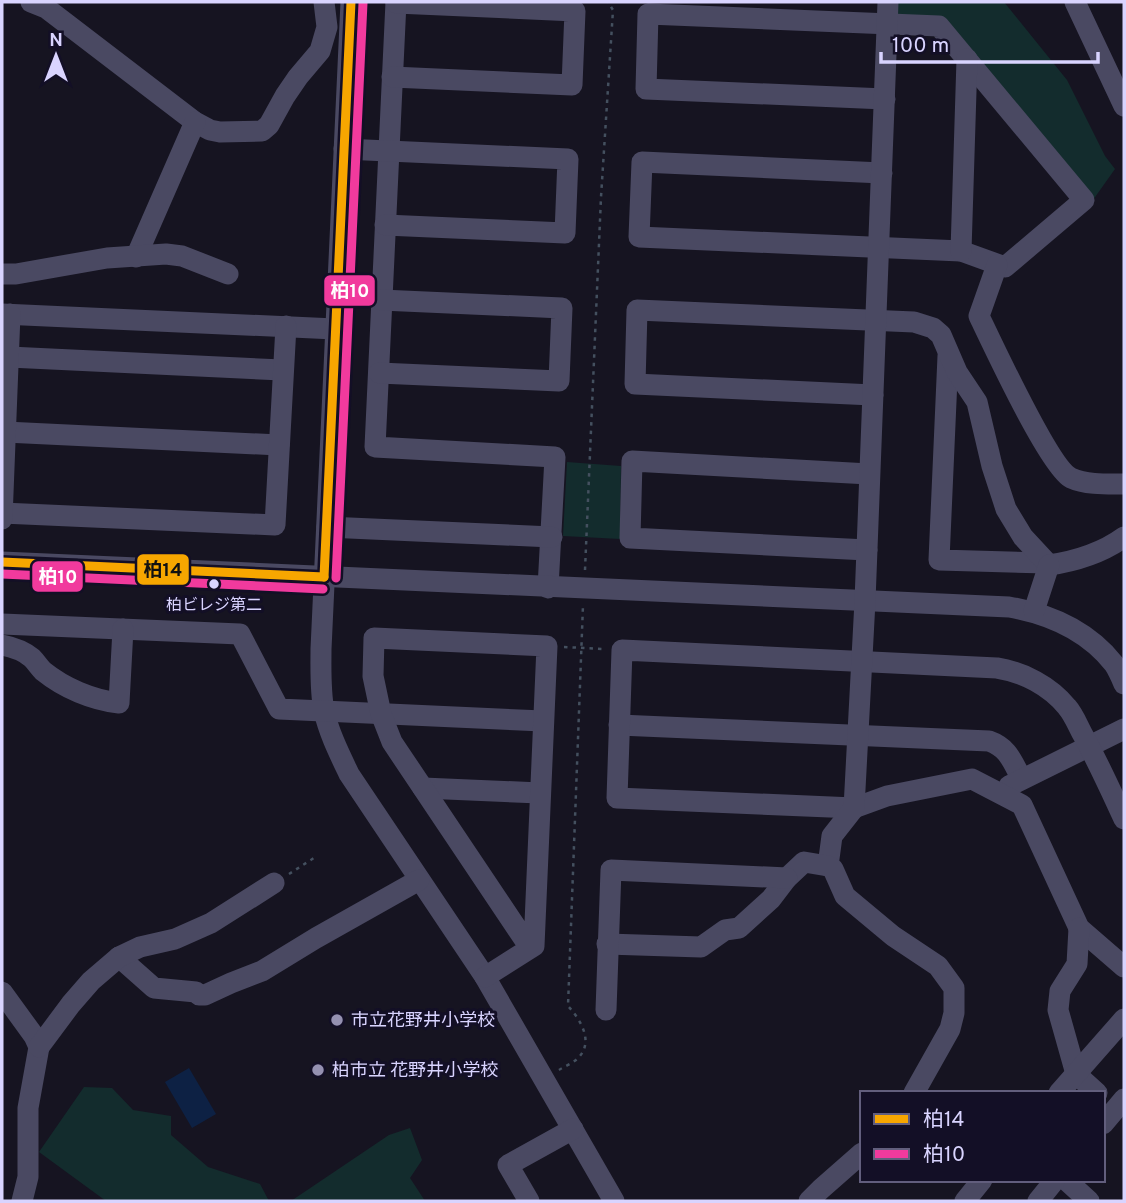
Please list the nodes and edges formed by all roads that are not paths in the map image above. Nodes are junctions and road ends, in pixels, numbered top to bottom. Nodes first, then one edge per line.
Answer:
1 (324, 2) edge
2 (351, 2) edge
3 (396, 2) edge
4 (888, 2) edge
5 (1075, 2) edge
6 (43, 4) edge
7 (888, 25) junction
8 (967, 60) junction
9 (393, 77) junction
10 (885, 99) junction
11 (1124, 106) edge
12 (195, 122) junction
13 (344, 149) junction
14 (389, 151) junction
15 (882, 173) junction
16 (385, 225) junction
17 (879, 247) junction
18 (961, 251) junction
19 (136, 257) junction
20 (997, 265) junction
21 (2, 274) edge
22 (228, 274) dead end
23 (382, 300) junction
24 (6, 314) edge
25 (876, 321) junction
26 (286, 326) junction
27 (335, 329) junction
28 (948, 350) junction
29 (9, 357) junction
30 (282, 370) junction
31 (379, 373) junction
32 (873, 395) junction
33 (5, 432) junction
34 (279, 445) junction
35 (869, 474) junction
36 (1124, 484) edge
37 (2, 513) edge
38 (2, 519) edge
39 (327, 527) junction
40 (552, 537) junction
41 (1124, 537) edge
42 (867, 550) junction
43 (2, 562) edge
44 (1048, 564) junction
45 (324, 577) junction
46 (548, 588) junction
47 (865, 601) junction
48 (1034, 611) junction
49 (2, 624) edge
50 (123, 629) junction
51 (2, 645) edge
52 (862, 661) junction
53 (1124, 684) edge
54 (324, 711) junction
55 (381, 714) junction
56 (543, 721) junction
57 (619, 725) junction
58 (1124, 729) edge
59 (858, 735) junction
60 (1089, 746) junction
61 (1022, 779) junction
62 (423, 788) junction
63 (998, 792) junction
64 (540, 793) junction
65 (854, 808) junction
66 (1124, 819) edge
67 (828, 866) junction
68 (787, 878) junction
69 (419, 880) junction
70 (267, 890) road end
71 (1079, 928) junction
72 (607, 944) junction
73 (530, 948) junction
74 (1120, 954) edge
75 (119, 957) junction
76 (485, 977) junction
77 (2, 992) edge
78 (606, 1010) dead end
79 (1124, 1019) edge
80 (39, 1047) junction
81 (1076, 1074) junction
82 (915, 1091) edge
83 (1061, 1091) edge
84 (1095, 1091) edge
85 (573, 1129) junction
86 (860, 1155) edge
87 (980, 1182) edge
88 (1053, 1182) edge
89 (1068, 1182) edge
90 (23, 1200) edge
91 (610, 1200) edge
92 (529, 1201) edge
93 (809, 1201) edge
94 (965, 1201) edge
95 (1038, 1201) edge
96 (1090, 1201) edge

1 - 12 street
2 - 13 street
3 - 9 street
3 - 9 street
4 - 7 street
5 - 11 street
6 - 12 street
7 - 8 street
7 - 10 street
7 - 10 street
8 - 18 street
8 - 20 street
9 - 14 street
10 - 15 street
12 - 19 street
13 - 14 street
13 - 27 street
14 - 16 street
14 - 16 street
15 - 17 street
15 - 17 street
16 - 23 street
17 - 18 street
17 - 25 street
18 - 20 street
19 - 21 street
19 - 22 street
20 - 36 street
23 - 31 street
23 - 31 street
24 - 26 street
24 - 29 street
25 - 28 street
25 - 32 street
25 - 32 street
26 - 27 street
26 - 30 street
27 - 39 street
28 - 44 street
28 - 44 street
29 - 30 street
29 - 33 street
30 - 34 street
31 - 40 street
32 - 35 street
33 - 34 street
33 - 37 street
34 - 37 street
35 - 42 street
35 - 42 street
37 - 38 street
39 - 40 street
39 - 45 street
40 - 46 street
41 - 44 street
42 - 47 street
43 - 45 street
44 - 48 street
45 - 46 street
45 - 54 street
46 - 47 street
47 - 48 street
47 - 52 street
48 - 53 street
49 - 50 street
50 - 51 street
50 - 54 street
52 - 57 street
52 - 59 street
52 - 60 street
54 - 55 street
54 - 69 street
55 - 56 street
55 - 56 street
55 - 62 street
56 - 64 street
57 - 59 street
57 - 65 street
58 - 60 street
59 - 61 street
59 - 65 street
60 - 61 street
60 - 66 street
61 - 63 street
62 - 64 street
62 - 73 street
63 - 65 street
63 - 71 street
64 - 73 street
65 - 67 street
67 - 68 street
67 - 82 street
68 - 72 street
68 - 72 street
69 - 75 street
69 - 76 street
70 - 75 street
71 - 74 street
71 - 81 street
72 - 78 street
73 - 76 street
75 - 80 street
76 - 85 street
77 - 80 street
79 - 81 street
80 - 90 street
81 - 83 street
81 - 84 street
85 - 91 street
85 - 92 street
86 - 93 street
87 - 94 street
88 - 95 street
89 - 96 street

